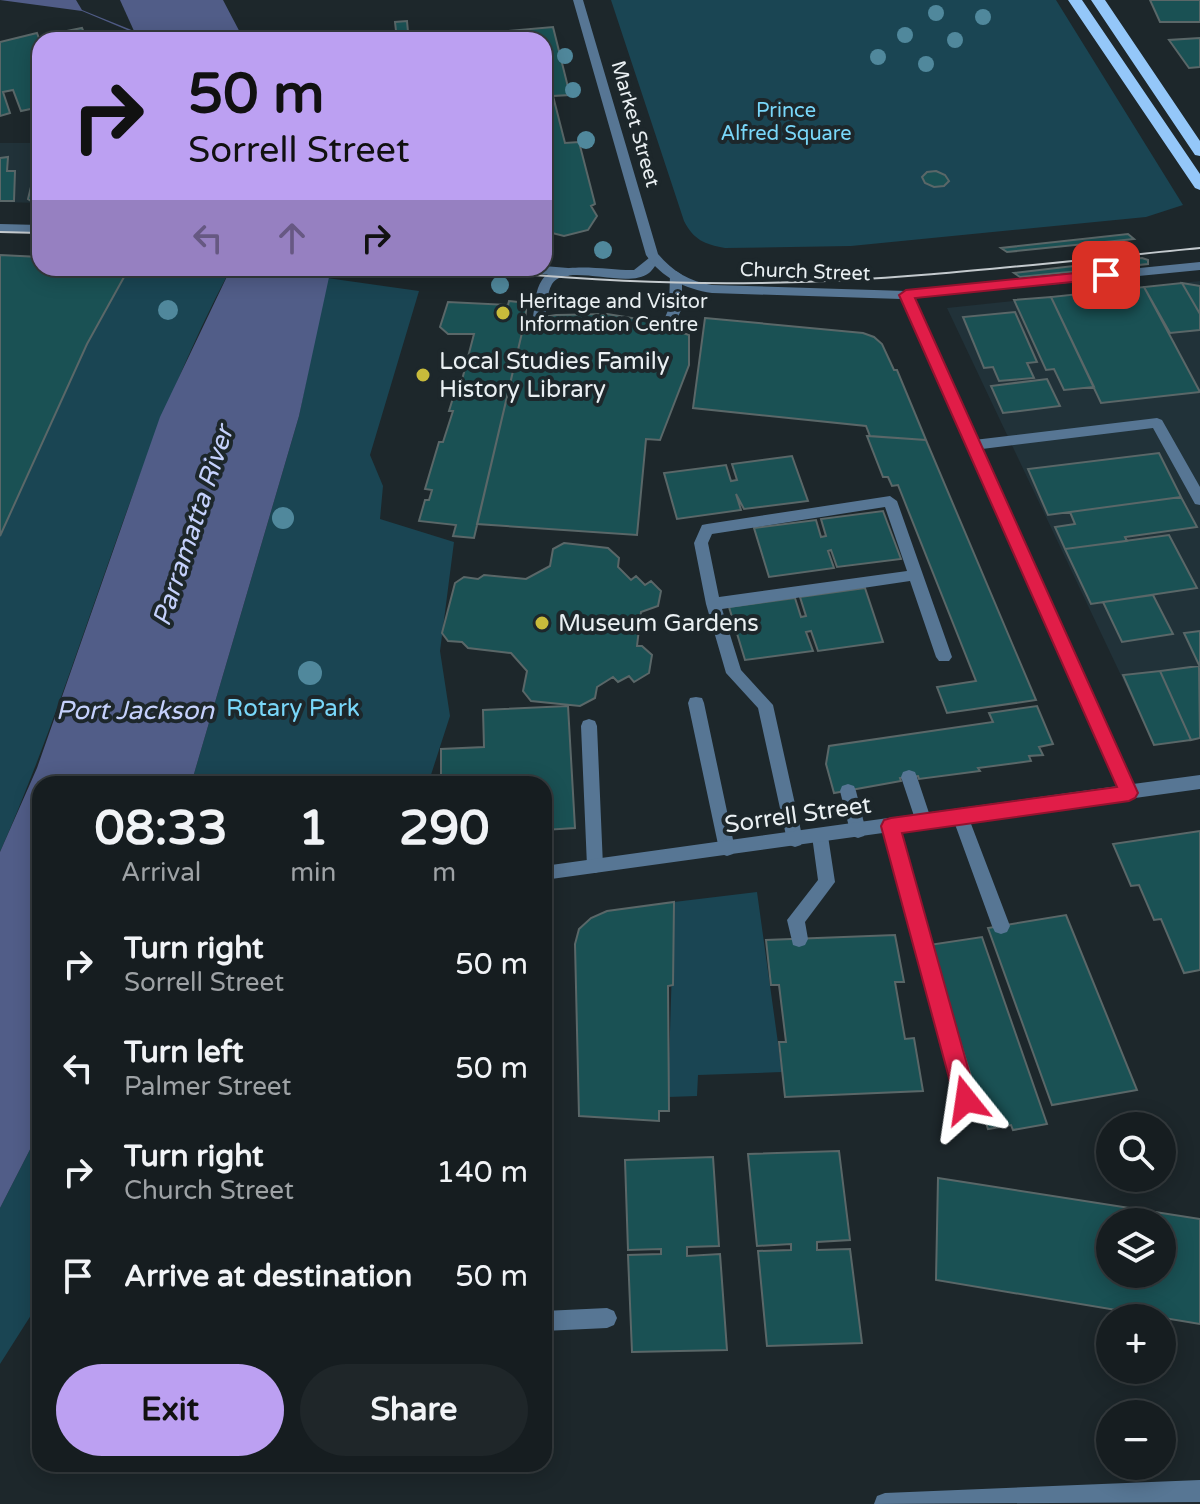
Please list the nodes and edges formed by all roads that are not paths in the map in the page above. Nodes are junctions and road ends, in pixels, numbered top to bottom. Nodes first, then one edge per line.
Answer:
1 (578, 0) edge
2 (1075, 0) edge
3 (1098, 0) edge
4 (1200, 152) edge
5 (1200, 185) edge
6 (0, 228) edge
7 (32, 229) edge
8 (654, 258) junction
9 (1200, 266) edge
10 (552, 271) edge
11 (568, 272) junction
12 (676, 275) junction
13 (906, 295) junction
14 (539, 317) dead end
15 (667, 327) dead end
16 (974, 445) junction
17 (1200, 500) edge
18 (915, 575) junction
19 (713, 604) junction
20 (944, 657) dead end
21 (696, 703) dead end
22 (589, 726) dead end
23 (909, 777) dead end
24 (1200, 782) edge
25 (848, 791) dead end
26 (1129, 793) junction
27 (960, 816) junction
28 (924, 822) junction
29 (891, 826) junction
30 (858, 831) junction
31 (820, 836) junction
32 (795, 840) junction
33 (727, 849) junction
34 (595, 866) junction
35 (552, 872) edge
36 (1001, 926) dead end
37 (799, 939) dead end
38 (966, 1100) dead end
39 (607, 1318) dead end
40 (552, 1321) edge
41 (1200, 1491) edge
42 (885, 1504) edge

1 - 8 street, Market Street
2 - 5 main road
3 - 4 main road
6 - 7 street
8 - 11 street
8 - 12 street, Church Street
9 - 13 street, Church Street
10 - 11 street
11 - 14 street
12 - 13 street, Church Street
12 - 15 street
13 - 16 street
16 - 17 street
16 - 26 street
18 - 19 street
18 - 19 street
18 - 20 street
19 - 32 street
21 - 33 street
22 - 34 street
23 - 28 street
24 - 26 street, Sorrell Street
25 - 30 street
26 - 27 street, Sorrell Street
27 - 28 street, Sorrell Street
27 - 36 street
28 - 29 street, Sorrell Street
29 - 30 street, Sorrell Street
29 - 38 street
30 - 31 street, Sorrell Street
31 - 32 street, Sorrell Street
31 - 37 street
32 - 33 street, Sorrell Street
33 - 34 street, Sorrell Street
34 - 35 street, Sorrell Street
39 - 40 street
41 - 42 street

